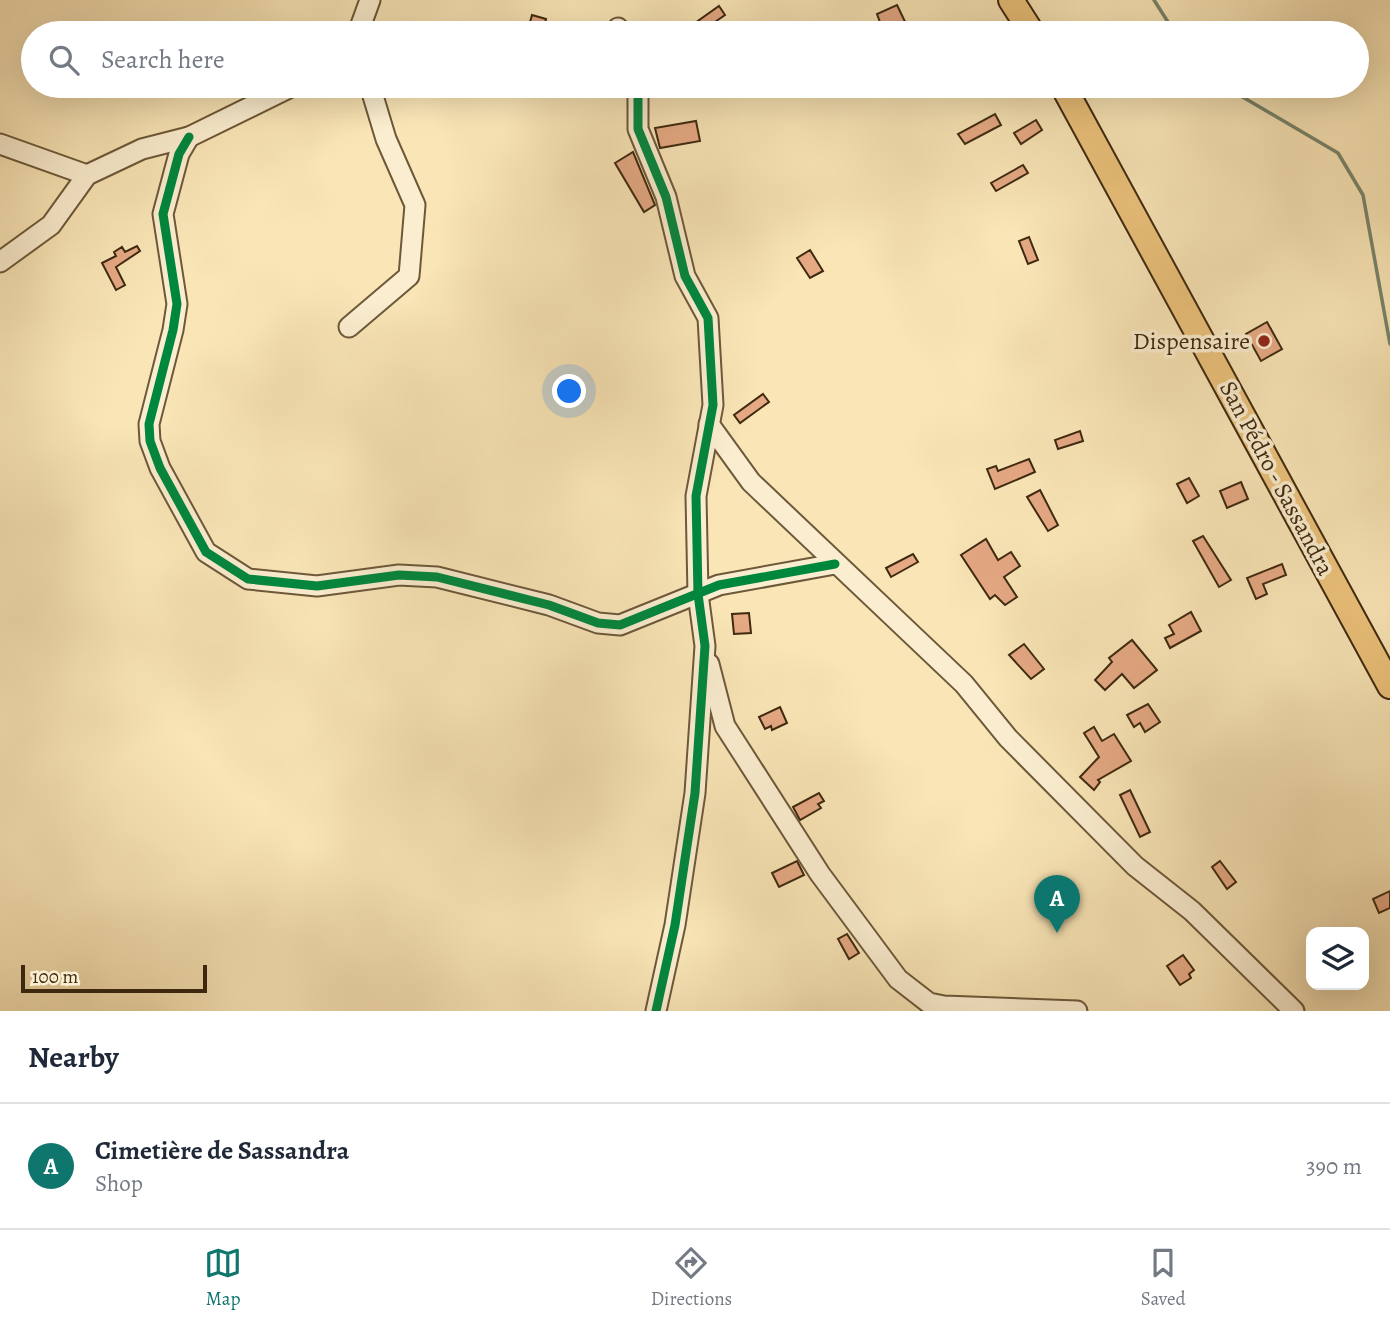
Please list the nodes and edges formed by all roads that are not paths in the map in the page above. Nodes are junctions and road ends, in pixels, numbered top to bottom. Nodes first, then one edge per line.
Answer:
1 (370, 0) edge
2 (1011, 0) edge
3 (362, 21) edge
4 (1024, 21) edge
5 (269, 98) edge
6 (374, 98) edge
7 (638, 98) edge
8 (1070, 98) edge
9 (189, 137) junction
10 (0, 144) edge
11 (87, 175) junction
12 (0, 262) edge
13 (349, 327) dead end
14 (709, 424) junction
15 (835, 564) junction
16 (698, 594) junction
17 (705, 646) junction
18 (1390, 686) edge
19 (656, 1011) edge
20 (1077, 1011) edge
21 (1294, 1011) edge

1 - 3 street
2 - 4 main road
5 - 9 street
6 - 13 street
7 - 14 street
8 - 18 main road, San Pédro - Sassandra
9 - 11 street
9 - 16 street
10 - 11 street
11 - 12 street
14 - 15 street
14 - 16 street
15 - 16 street
15 - 21 street
16 - 17 street
17 - 19 street
17 - 20 street

